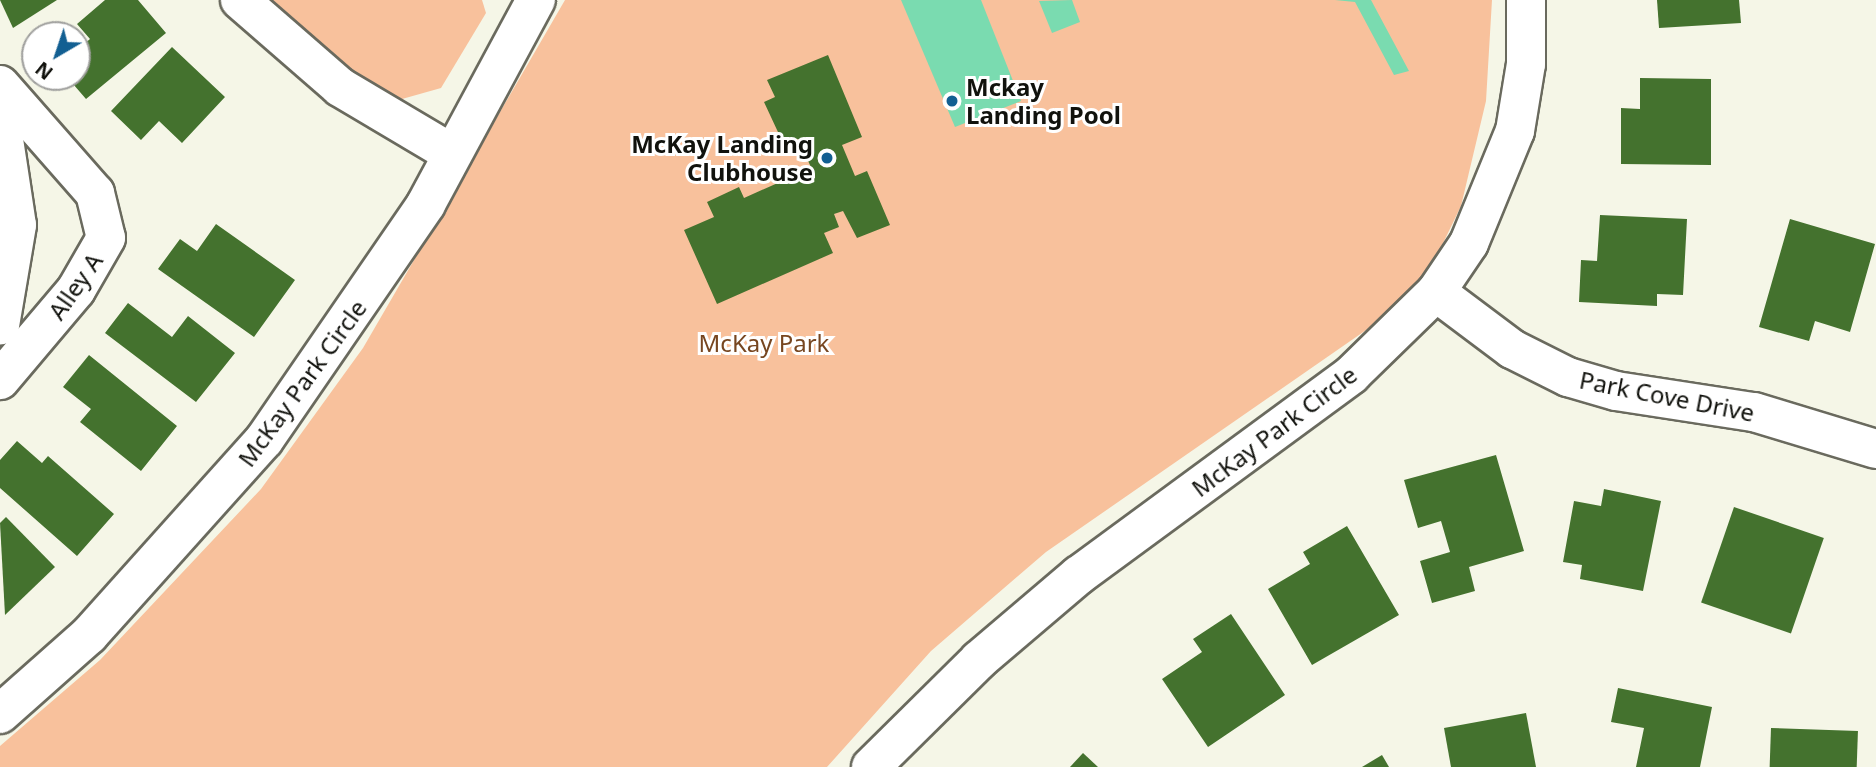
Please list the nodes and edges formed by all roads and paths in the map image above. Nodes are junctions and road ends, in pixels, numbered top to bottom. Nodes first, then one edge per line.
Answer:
1 (240, 0) edge
2 (536, 0) edge
3 (1526, 0) edge
4 (0, 85) edge
5 (0, 113) edge
6 (451, 153) junction
7 (1436, 292) junction
8 (0, 326) edge
9 (0, 380) edge
10 (1876, 449) edge
11 (0, 715) edge
12 (871, 767) edge

1 - 6 street
2 - 6 street, McKay Park Circle
3 - 7 street, McKay Park Circle
4 - 9 street, Alley A
5 - 8 street
6 - 11 street, McKay Park Circle
7 - 10 street, Park Cove Drive
7 - 12 street, McKay Park Circle

